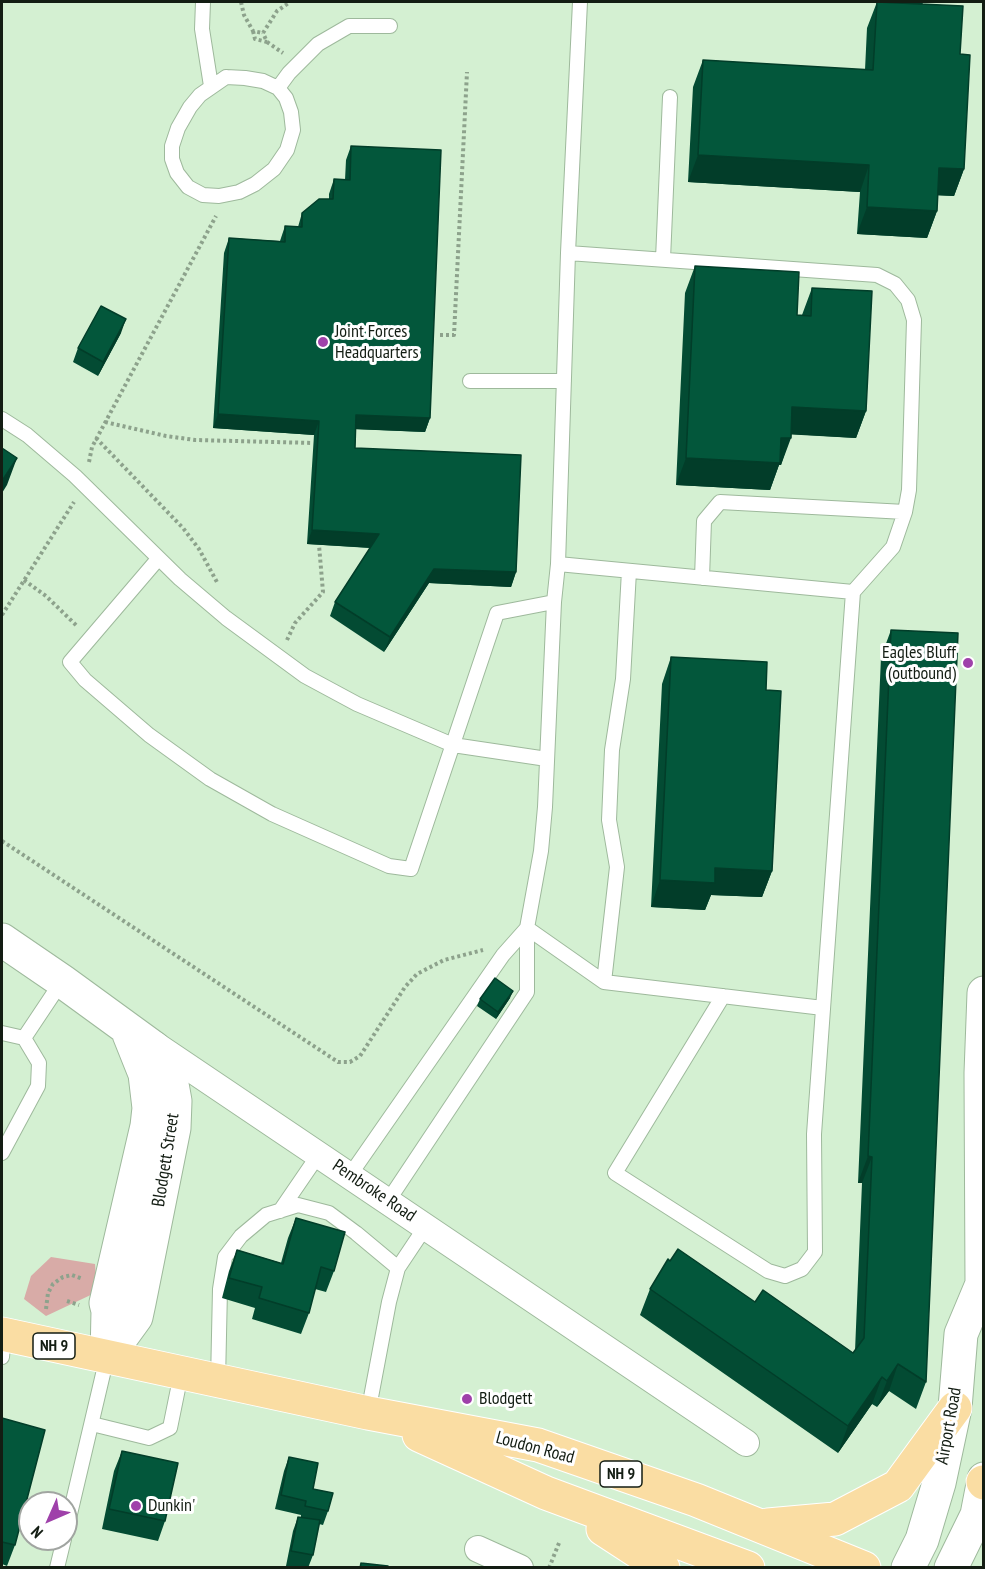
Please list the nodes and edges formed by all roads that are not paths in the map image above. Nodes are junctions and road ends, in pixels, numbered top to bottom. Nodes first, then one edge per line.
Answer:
1 (203, 2) edge
2 (580, 2) edge
3 (390, 26) dead end
4 (212, 86) junction
5 (278, 88) junction
6 (670, 98) dead end
7 (568, 254) junction
8 (663, 259) junction
9 (470, 381) dead end
10 (564, 381) junction
11 (2, 419) edge
12 (905, 512) junction
13 (158, 560) junction
14 (558, 564) junction
15 (629, 571) junction
16 (702, 578) junction
17 (853, 592) junction
18 (554, 602) junction
19 (453, 745) junction
20 (547, 759) junction
21 (527, 928) junction
22 (2, 940) edge
23 (63, 981) junction
24 (604, 982) junction
25 (984, 993) edge
26 (723, 996) junction
27 (823, 1008) junction
28 (124, 1024) junction
29 (2, 1033) edge
30 (24, 1038) junction
31 (982, 1073) edge
32 (2, 1153) edge
33 (319, 1154) junction
34 (350, 1175) junction
35 (388, 1201) junction
36 (280, 1211) junction
37 (426, 1226) junction
38 (398, 1268) junction
39 (983, 1285) edge
40 (2, 1342) edge
41 (107, 1357) junction
42 (181, 1374) junction
43 (218, 1382) junction
44 (955, 1408) junction
45 (368, 1413) junction
46 (92, 1424) junction
47 (746, 1443) dead end
48 (983, 1481) edge
49 (76, 1491) edge
50 (546, 1493) junction
51 (762, 1526) junction
52 (478, 1549) dead end
53 (61, 1551) edge
54 (57, 1568) edge
55 (520, 1568) edge
56 (663, 1568) edge
57 (748, 1568) edge
58 (864, 1568) edge
59 (908, 1568) edge
60 (951, 1568) edge

1 - 4 lane
2 - 7 lane
3 - 5 lane
4 - 5 lane
4 - 5 lane
6 - 8 lane
7 - 8 lane
7 - 10 lane
8 - 12 lane
9 - 10 lane
10 - 14 lane
11 - 13 lane
12 - 16 lane
12 - 17 lane
13 - 19 lane
13 - 19 lane
14 - 15 lane
14 - 18 lane
15 - 16 lane
15 - 24 lane
16 - 17 lane
17 - 27 lane
18 - 19 lane
18 - 20 lane
19 - 20 lane
20 - 21 lane
21 - 24 lane
21 - 34 lane
21 - 35 lane
22 - 23 street, Pembroke Road
23 - 28 street, Pembroke Road
23 - 30 lane
24 - 26 lane
25 - 31 street, Airport Road
26 - 27 lane
26 - 27 lane
28 - 33 street, Pembroke Road
28 - 41 street, Blodgett Street
29 - 30 lane
30 - 32 lane
31 - 39 street, Airport Road
33 - 34 street, Pembroke Road
33 - 36 lane
34 - 35 street, Pembroke Road
35 - 37 street, Pembroke Road
36 - 38 lane
36 - 43 lane
37 - 38 lane
37 - 47 street, Pembroke Road
38 - 45 lane
39 - 44 street, Airport Road
40 - 41 main road, Loudon Road / NH 9
41 - 42 main road, Loudon Road / NH 9
41 - 46 lane
42 - 43 main road, Loudon Road / NH 9
42 - 46 lane
43 - 45 main road, Loudon Road / NH 9
44 - 51 main road
44 - 59 street, Airport Road
45 - 50 main road, Loudon Road / NH 9
45 - 51 main road, Loudon Road / NH 9
46 - 49 lane
48 - 60 street
50 - 56 main road
50 - 57 main road, Loudon Road / NH 9
51 - 58 main road, Loudon Road / NH 9
52 - 55 street
53 - 54 lane

